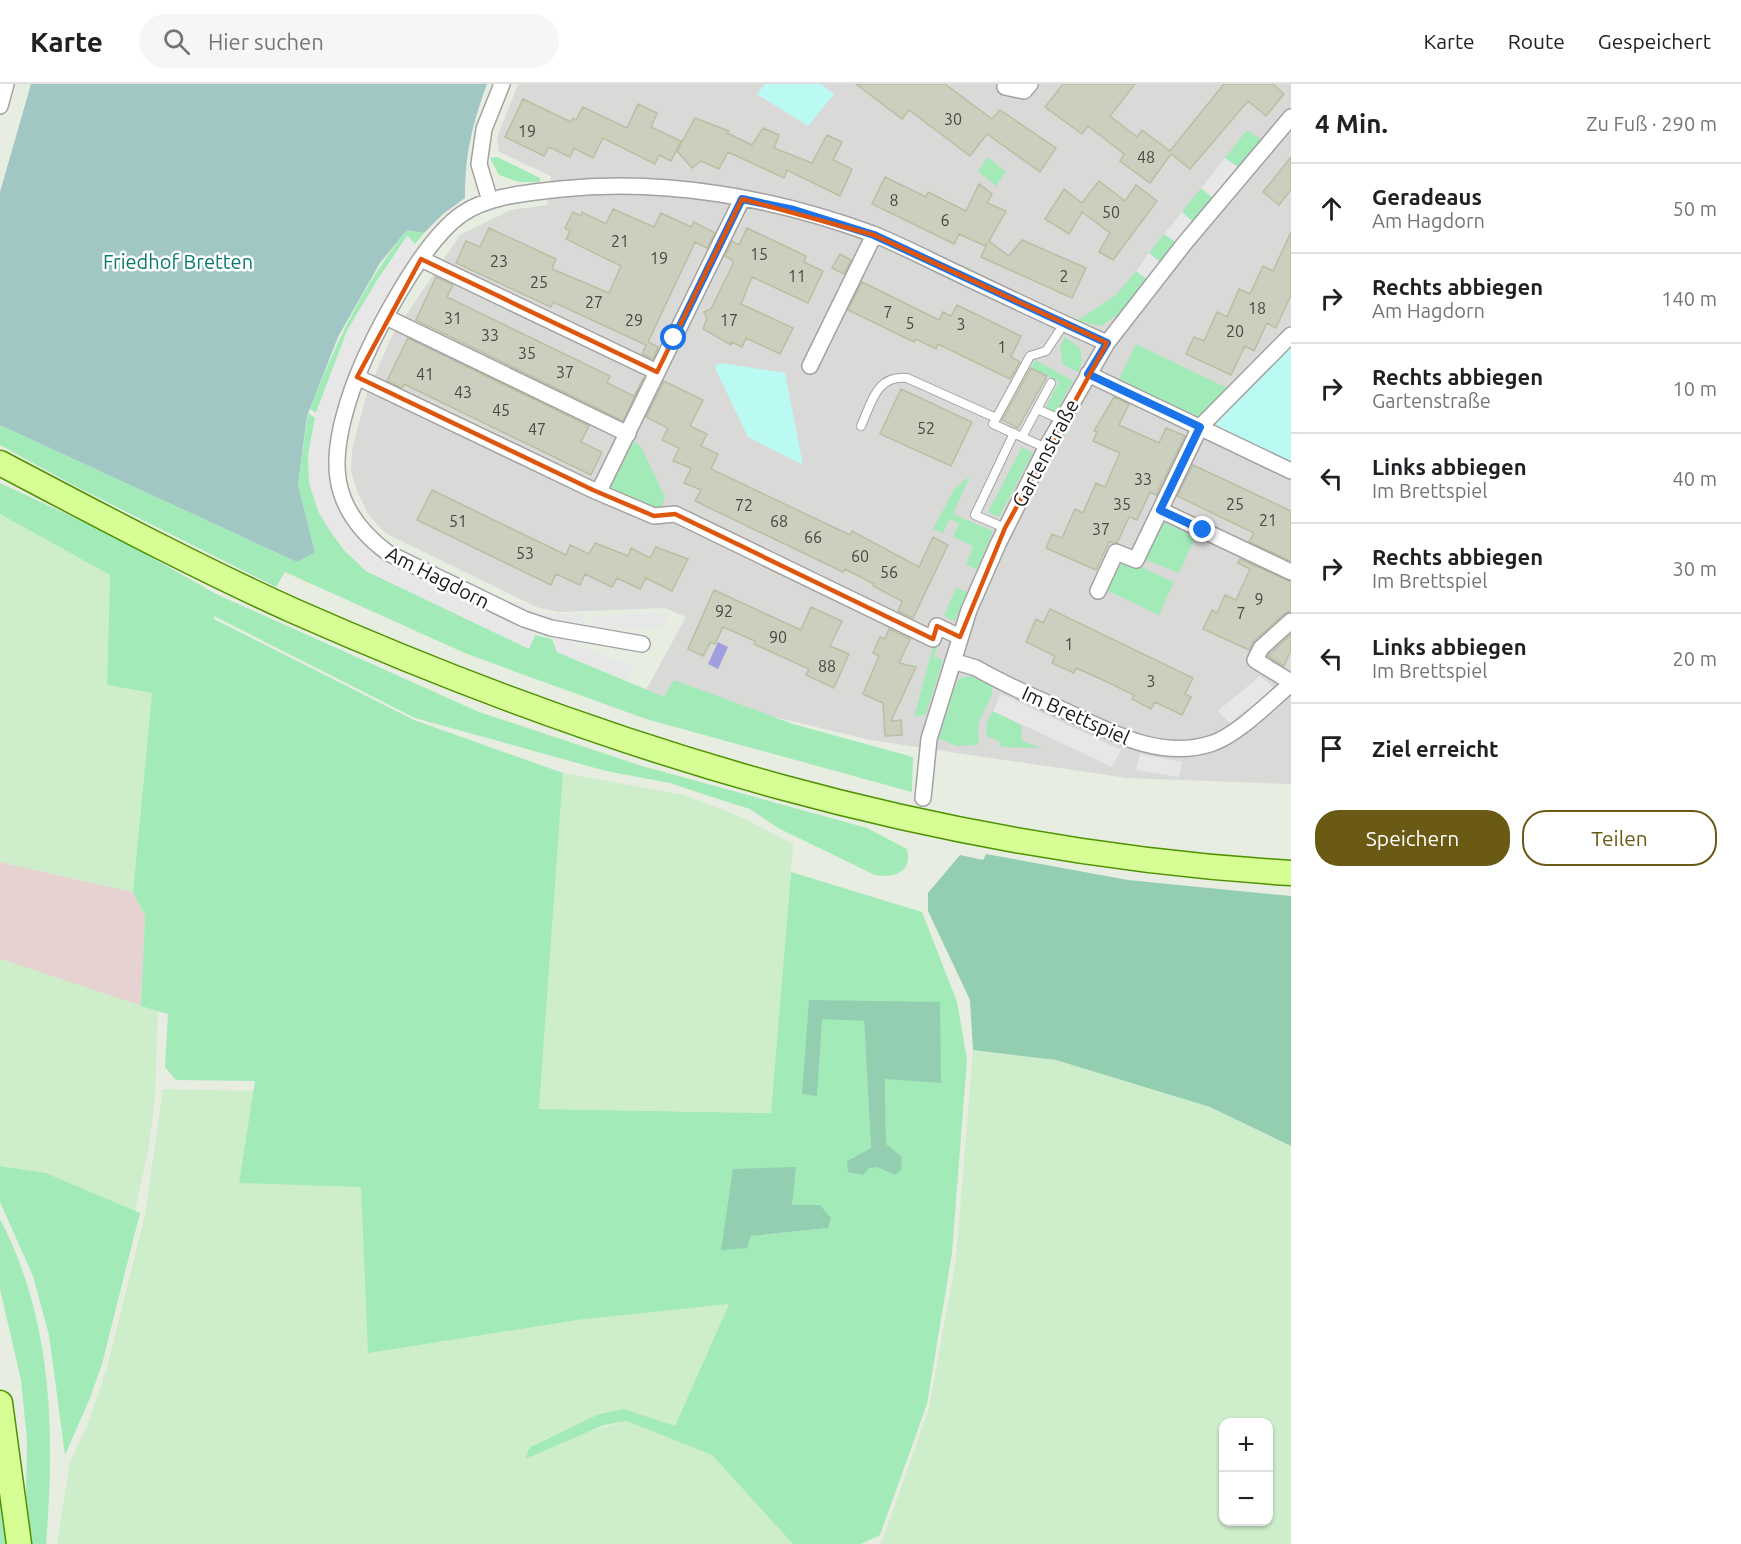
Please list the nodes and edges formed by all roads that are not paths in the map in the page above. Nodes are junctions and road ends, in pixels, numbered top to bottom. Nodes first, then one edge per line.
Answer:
1 (502, 84) edge
2 (1030, 84) edge
3 (1005, 87) dead end
4 (1291, 117) edge
5 (742, 199) junction
6 (490, 201) junction
7 (874, 235) junction
8 (421, 259) junction
9 (386, 317) junction
10 (1064, 324) junction
11 (1291, 335) edge
12 (1107, 343) junction
13 (810, 366) dead end
14 (657, 372) junction
15 (1088, 374) junction
16 (357, 377) junction
17 (1051, 383) dead end
18 (1037, 409) junction
19 (996, 418) junction
20 (1062, 420) junction
21 (861, 426) dead end
22 (1200, 427) junction
23 (1014, 433) junction
24 (628, 434) junction
25 (1022, 437) junction
26 (1046, 448) junction
27 (0, 463) edge
28 (1291, 471) edge
29 (599, 491) junction
30 (1160, 510) junction
31 (1005, 528) junction
32 (1291, 572) edge
33 (1098, 591) dead end
34 (1291, 621) edge
35 (960, 637) junction
36 (642, 644) dead end
37 (953, 661) junction
38 (1291, 683) edge
39 (923, 798) dead end
40 (1291, 873) edge
41 (0, 1403) edge
42 (19, 1544) edge

1 - 6 street
2 - 3 street
4 - 12 street, Gartenstraße
5 - 6 street, Am Hagdorn
5 - 7 street, Am Hagdorn
5 - 14 street
6 - 8 street, Am Hagdorn
7 - 10 street, Am Hagdorn
7 - 13 street
8 - 9 street, Am Hagdorn
8 - 14 street
9 - 16 street, Am Hagdorn
9 - 24 street
10 - 12 street, Am Hagdorn
10 - 19 lane
11 - 22 street
12 - 15 street, Gartenstraße
14 - 24 street
15 - 20 street, Gartenstraße
15 - 22 street
16 - 29 street
16 - 36 street, Am Hagdorn
17 - 18 lane
18 - 20 lane
18 - 25 lane
19 - 21 lane
19 - 23 lane
20 - 26 street, Gartenstraße
22 - 28 street
22 - 30 street
23 - 25 lane
23 - 31 lane
24 - 29 street
25 - 26 lane
26 - 31 street, Gartenstraße
27 - 40 main road
29 - 35 street
30 - 32 street
30 - 33 street
31 - 35 street, Gartenstraße
34 - 38 street, Im Brettspiel
35 - 37 street, Gartenstraße
37 - 38 street, Im Brettspiel
37 - 39 street, Gartenstraße
41 - 42 main road

